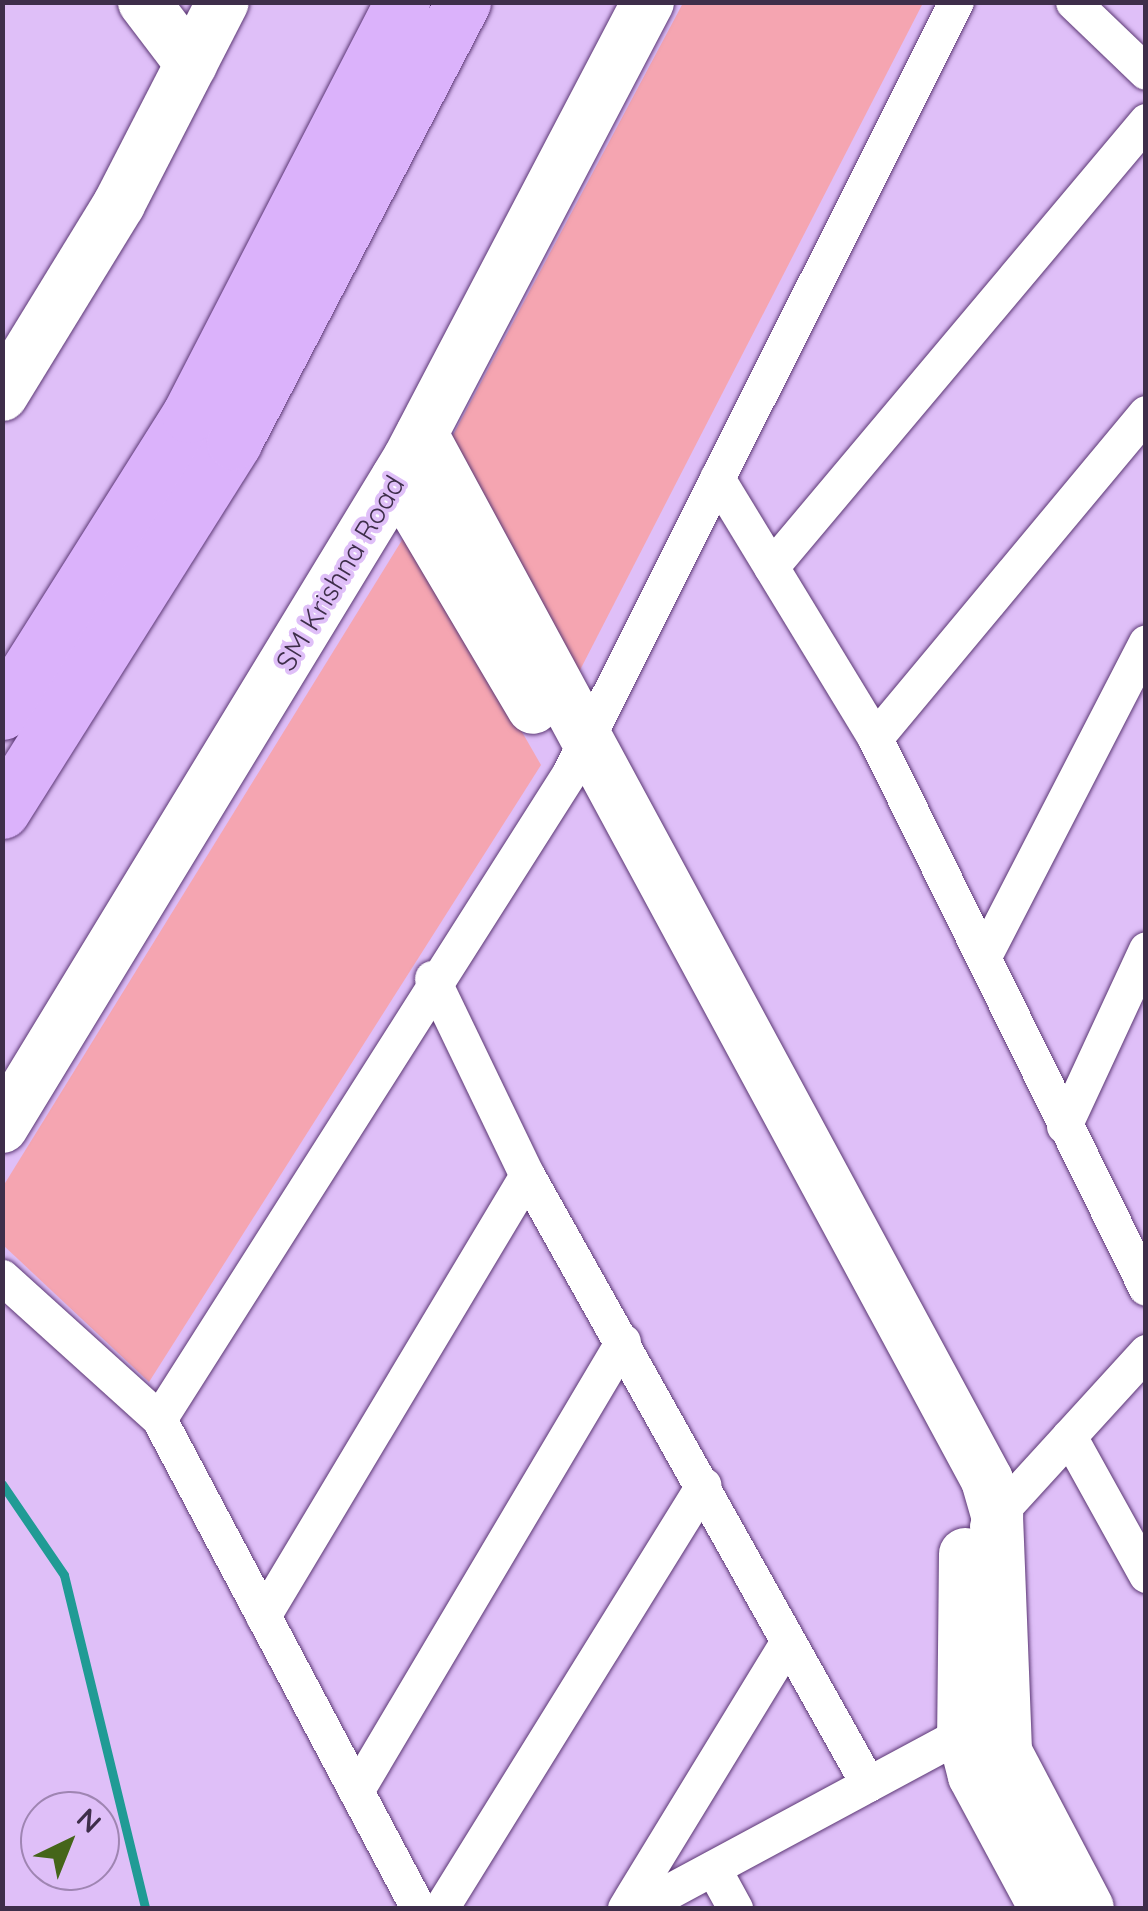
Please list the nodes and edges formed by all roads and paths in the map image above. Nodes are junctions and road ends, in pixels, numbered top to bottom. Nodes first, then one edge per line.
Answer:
1 (144, 2) edge
2 (223, 2) edge
3 (402, 2) edge
4 (462, 2) edge
5 (648, 2) edge
6 (956, 2) edge
7 (1073, 2) edge
8 (192, 64) junction
9 (1146, 72) edge
10 (1146, 121) edge
11 (2, 395) edge
12 (1146, 414) edge
13 (410, 456) junction
14 (717, 478) junction
15 (771, 567) junction
16 (1146, 642) edge
17 (2, 712) edge
18 (875, 738) junction
19 (579, 755) junction
20 (2, 811) edge
21 (1146, 949) edge
22 (984, 956) junction
23 (432, 978) junction
24 (1064, 1126) junction
25 (2, 1127) edge
26 (527, 1176) junction
27 (2, 1277) edge
28 (1146, 1288) edge
29 (623, 1341) junction
30 (1146, 1352) edge
31 (158, 1419) junction
32 (1069, 1436) junction
33 (704, 1485) junction
34 (981, 1532) junction
35 (1146, 1576) edge
36 (263, 1616) junction
37 (788, 1643) junction
38 (963, 1733) junction
39 (868, 1784) junction
40 (356, 1791) junction
41 (713, 1868) junction
42 (418, 1908) edge
43 (441, 1908) edge
44 (625, 1908) edge
45 (638, 1908) edge
46 (735, 1908) edge
47 (1045, 1908) edge
48 (1088, 1908) edge

1 - 8 street
2 - 8 street
3 - 17 highway
4 - 20 highway
5 - 13 street, SM Krishna Road
6 - 14 street
7 - 9 street
8 - 11 street
10 - 15 street
12 - 18 street
13 - 19 street
13 - 25 street, SM Krishna Road
14 - 15 street
14 - 19 street
15 - 18 street
16 - 22 street
18 - 22 street
19 - 23 street
19 - 34 street
21 - 24 street
22 - 24 street
23 - 26 street
23 - 31 street
24 - 28 street
26 - 29 street
26 - 36 street
27 - 31 street
29 - 33 street
29 - 40 street
30 - 32 street
31 - 36 street
32 - 34 street
32 - 35 street
33 - 37 street
33 - 43 street
34 - 38 street
34 - 48 street
36 - 40 street
37 - 39 street
37 - 44 street
38 - 39 street
38 - 47 street
39 - 41 street
40 - 42 street
41 - 45 street
41 - 46 street

